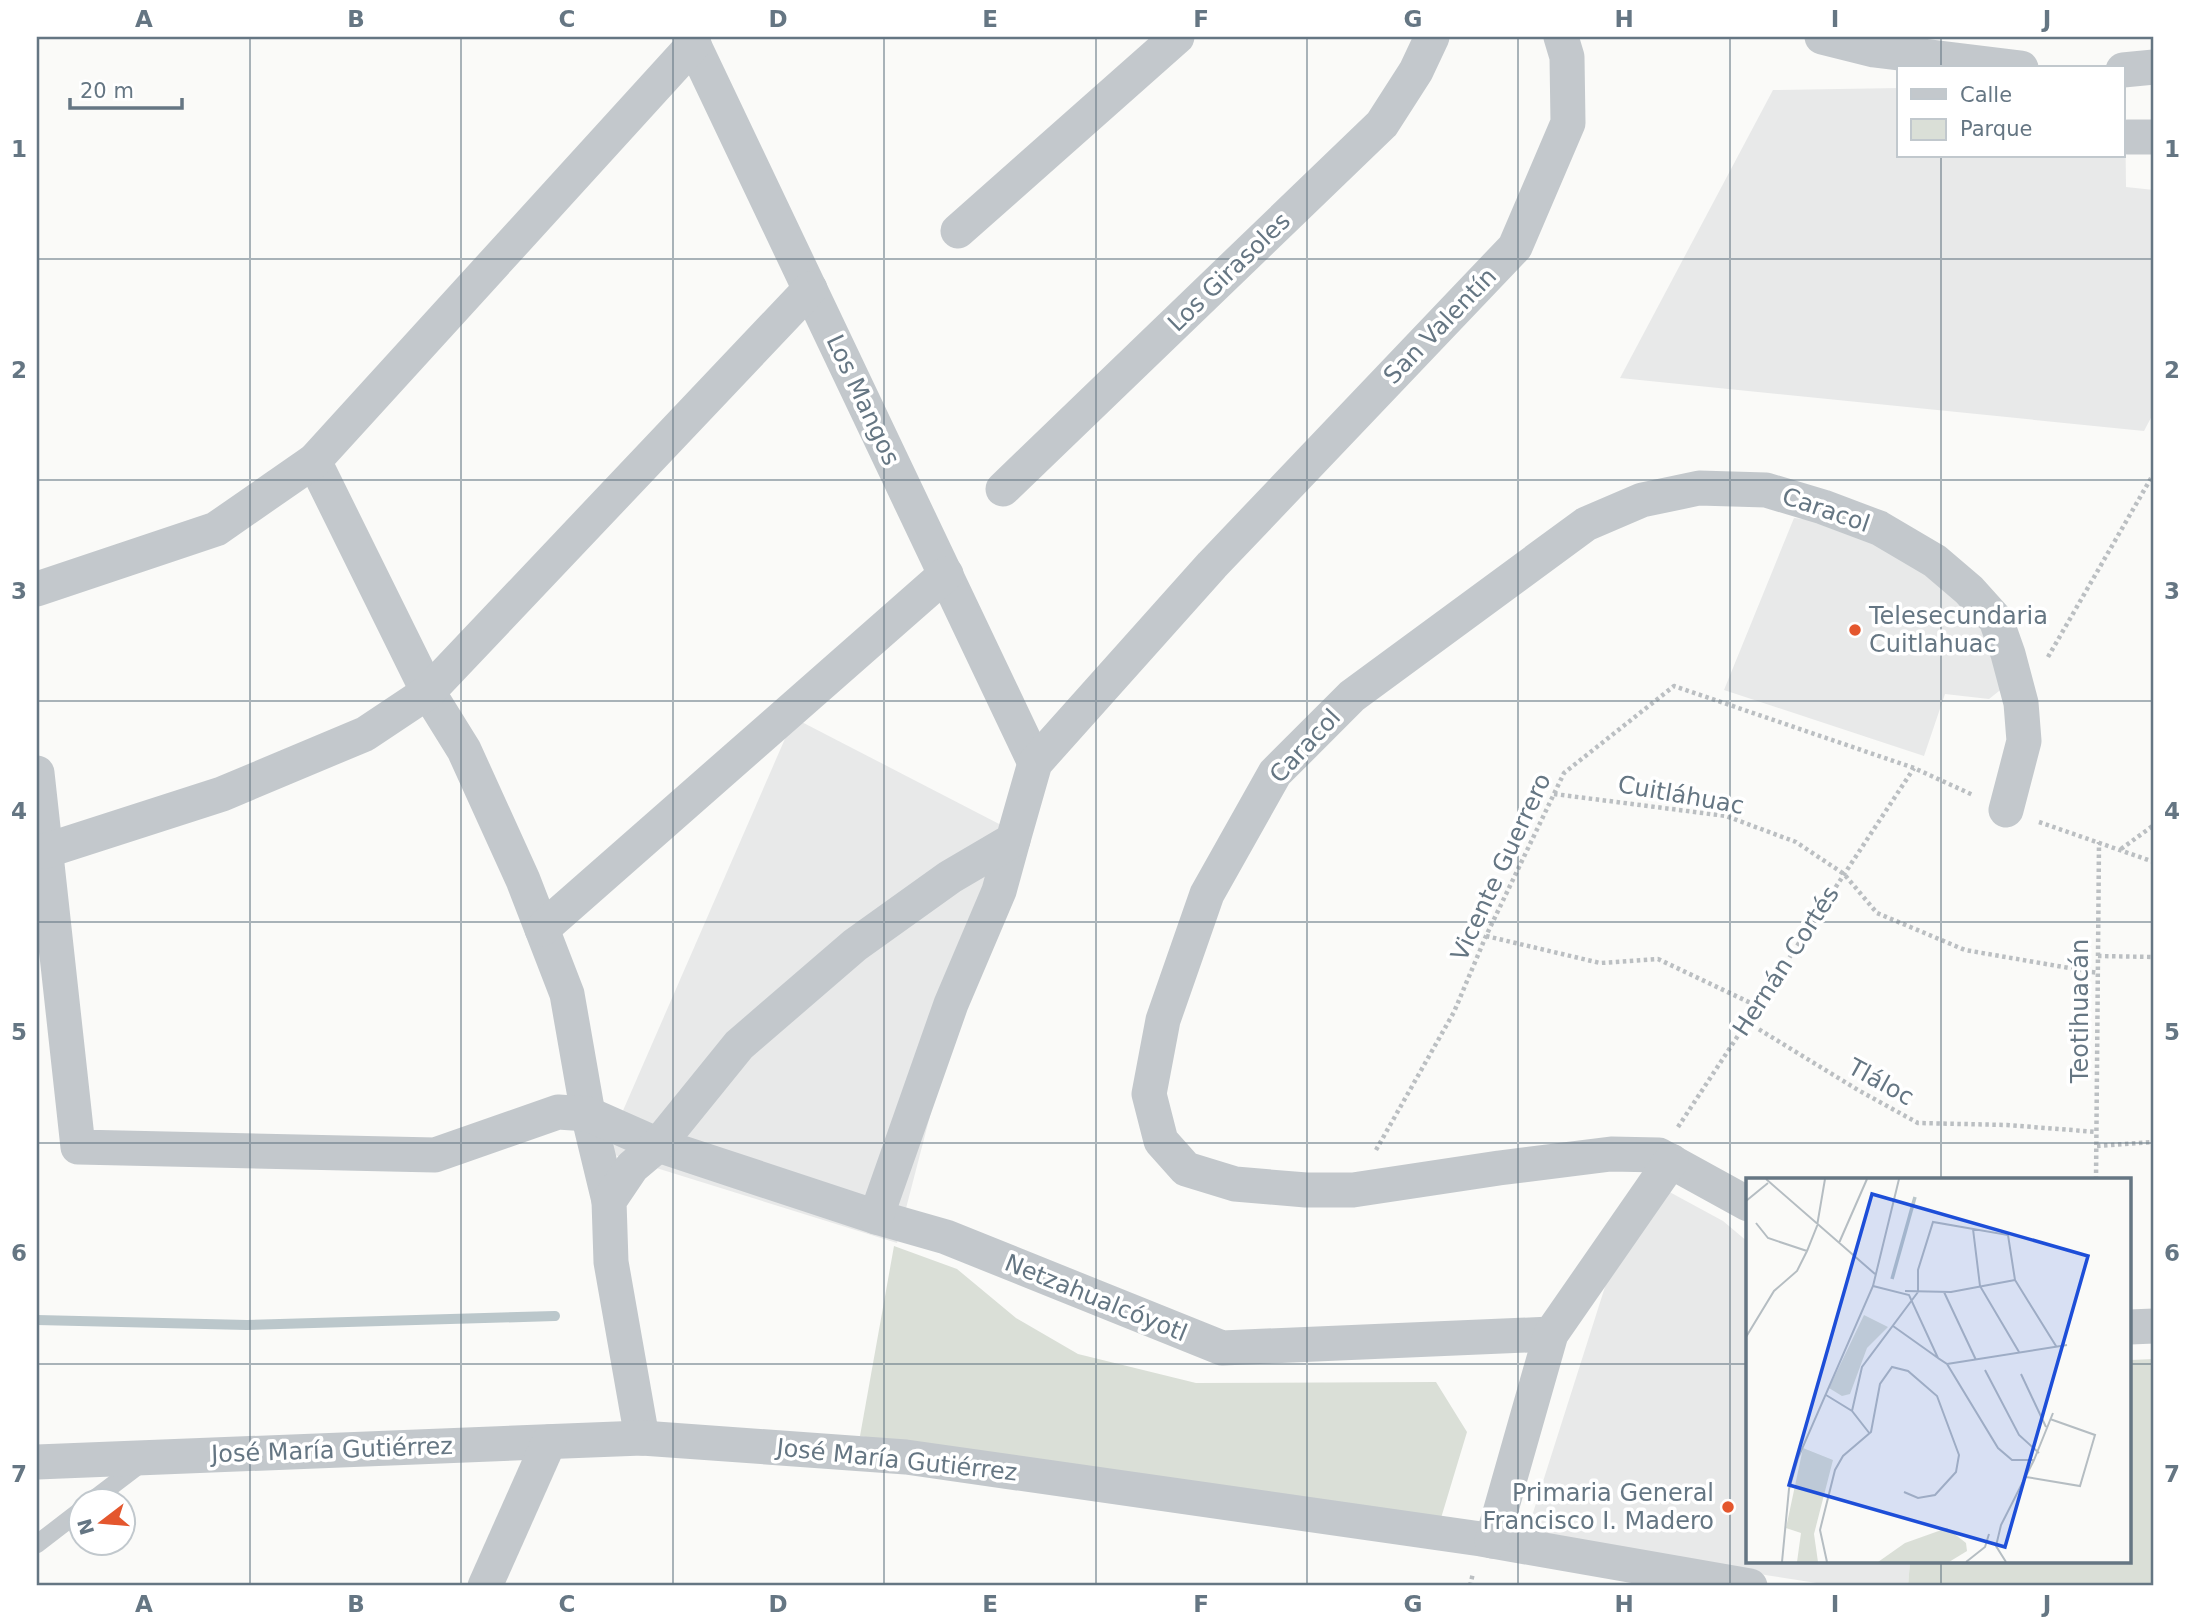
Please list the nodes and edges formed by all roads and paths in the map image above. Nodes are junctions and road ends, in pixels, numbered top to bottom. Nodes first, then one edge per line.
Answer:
1 (1177, 37) edge
2 (1432, 37) edge
3 (1561, 37) edge
4 (1822, 37) edge
5 (692, 40) edge
6 (2005, 66) edge
7 (2154, 67) edge
8 (2124, 70) edge
9 (958, 231) dead end
10 (810, 289) junction
11 (314, 461) junction
12 (2154, 473) edge
13 (1003, 489) dead end
14 (946, 574) junction
15 (37, 589) edge
16 (428, 692) junction
17 (2021, 703) junction
18 (1035, 762) junction
19 (1914, 768) junction
20 (37, 773) edge
21 (1554, 794) junction
22 (2006, 810) junction
23 (2154, 825) edge
24 (1013, 840) junction
25 (2099, 842) junction
26 (2120, 849) junction
27 (45, 851) junction
28 (2154, 862) edge
29 (1844, 874) junction
30 (542, 929) junction
31 (1486, 936) junction
32 (2098, 956) junction
33 (2154, 957) edge
34 (2098, 972) junction
35 (1757, 1006) junction
36 (1746, 1022) junction
37 (589, 1114) junction
38 (2097, 1132) junction
39 (2154, 1142) edge
40 (658, 1145) junction
41 (2097, 1146) junction
42 (1665, 1158) junction
43 (2096, 1178) edge
44 (1353, 1190) junction
45 (609, 1201) junction
46 (1746, 1203) edge
47 (876, 1217) junction
48 (2154, 1326) edge
49 (2132, 1327) edge
50 (1551, 1334) junction
51 (642, 1438) junction
52 (549, 1442) junction
53 (149, 1458) junction
54 (37, 1462) edge
55 (112, 1486) edge
56 (66, 1522) edge
57 (1492, 1541) junction
58 (37, 1544) edge
59 (485, 1586) edge
60 (1750, 1586) edge

1 - 9 street
2 - 13 street, Los Girasoles
3 - 18 street, San Valentín
4 - 6 street
5 - 10 street, Los Mangos
5 - 11 street
7 - 8 street
10 - 14 street, Los Mangos
10 - 16 street
11 - 15 street
11 - 16 street
12 - 17 path
14 - 18 street, Los Mangos
14 - 30 street
16 - 27 street
16 - 30 street
17 - 22 street, Caracol
17 - 44 street, Caracol
18 - 24 street
19 - 21 path, Vicente Guerrero
19 - 22 path, Vicente Guerrero
19 - 29 path, Hernán Cortés
20 - 27 street
21 - 29 path, Cuitláhuac
21 - 31 path, Vicente Guerrero
22 - 25 path, Vicente Guerrero
23 - 26 path
24 - 40 street
24 - 47 street
25 - 26 path, Vicente Guerrero
25 - 32 path, Teotihuacán
26 - 28 path, Vicente Guerrero
27 - 37 street
29 - 34 path, Cuitláhuac
29 - 35 path, Hernán Cortés
30 - 37 street
31 - 35 path
31 - 44 path, Vicente Guerrero
32 - 33 path
32 - 34 path, Teotihuacán
34 - 38 path, Teotihuacán
35 - 36 path, Hernán Cortés
36 - 38 path, Tláloc
36 - 42 path, Hernán Cortés
37 - 40 street, Netzahualcóyotl
37 - 45 street
38 - 41 path, Teotihuacán
39 - 41 path
40 - 45 street
40 - 47 street, Netzahualcóyotl
41 - 43 path, Teotihuacán
42 - 44 street, Caracol
42 - 46 street, Caracol
42 - 50 street
45 - 51 street
47 - 50 street, Netzahualcóyotl
48 - 49 street
50 - 57 street
51 - 52 street, José María Gutiérrez
51 - 57 street, José María Gutiérrez
52 - 53 street, José María Gutiérrez
52 - 59 street
53 - 54 street, José María Gutiérrez
53 - 55 lane
56 - 58 lane
57 - 60 street, José María Gutiérrez

